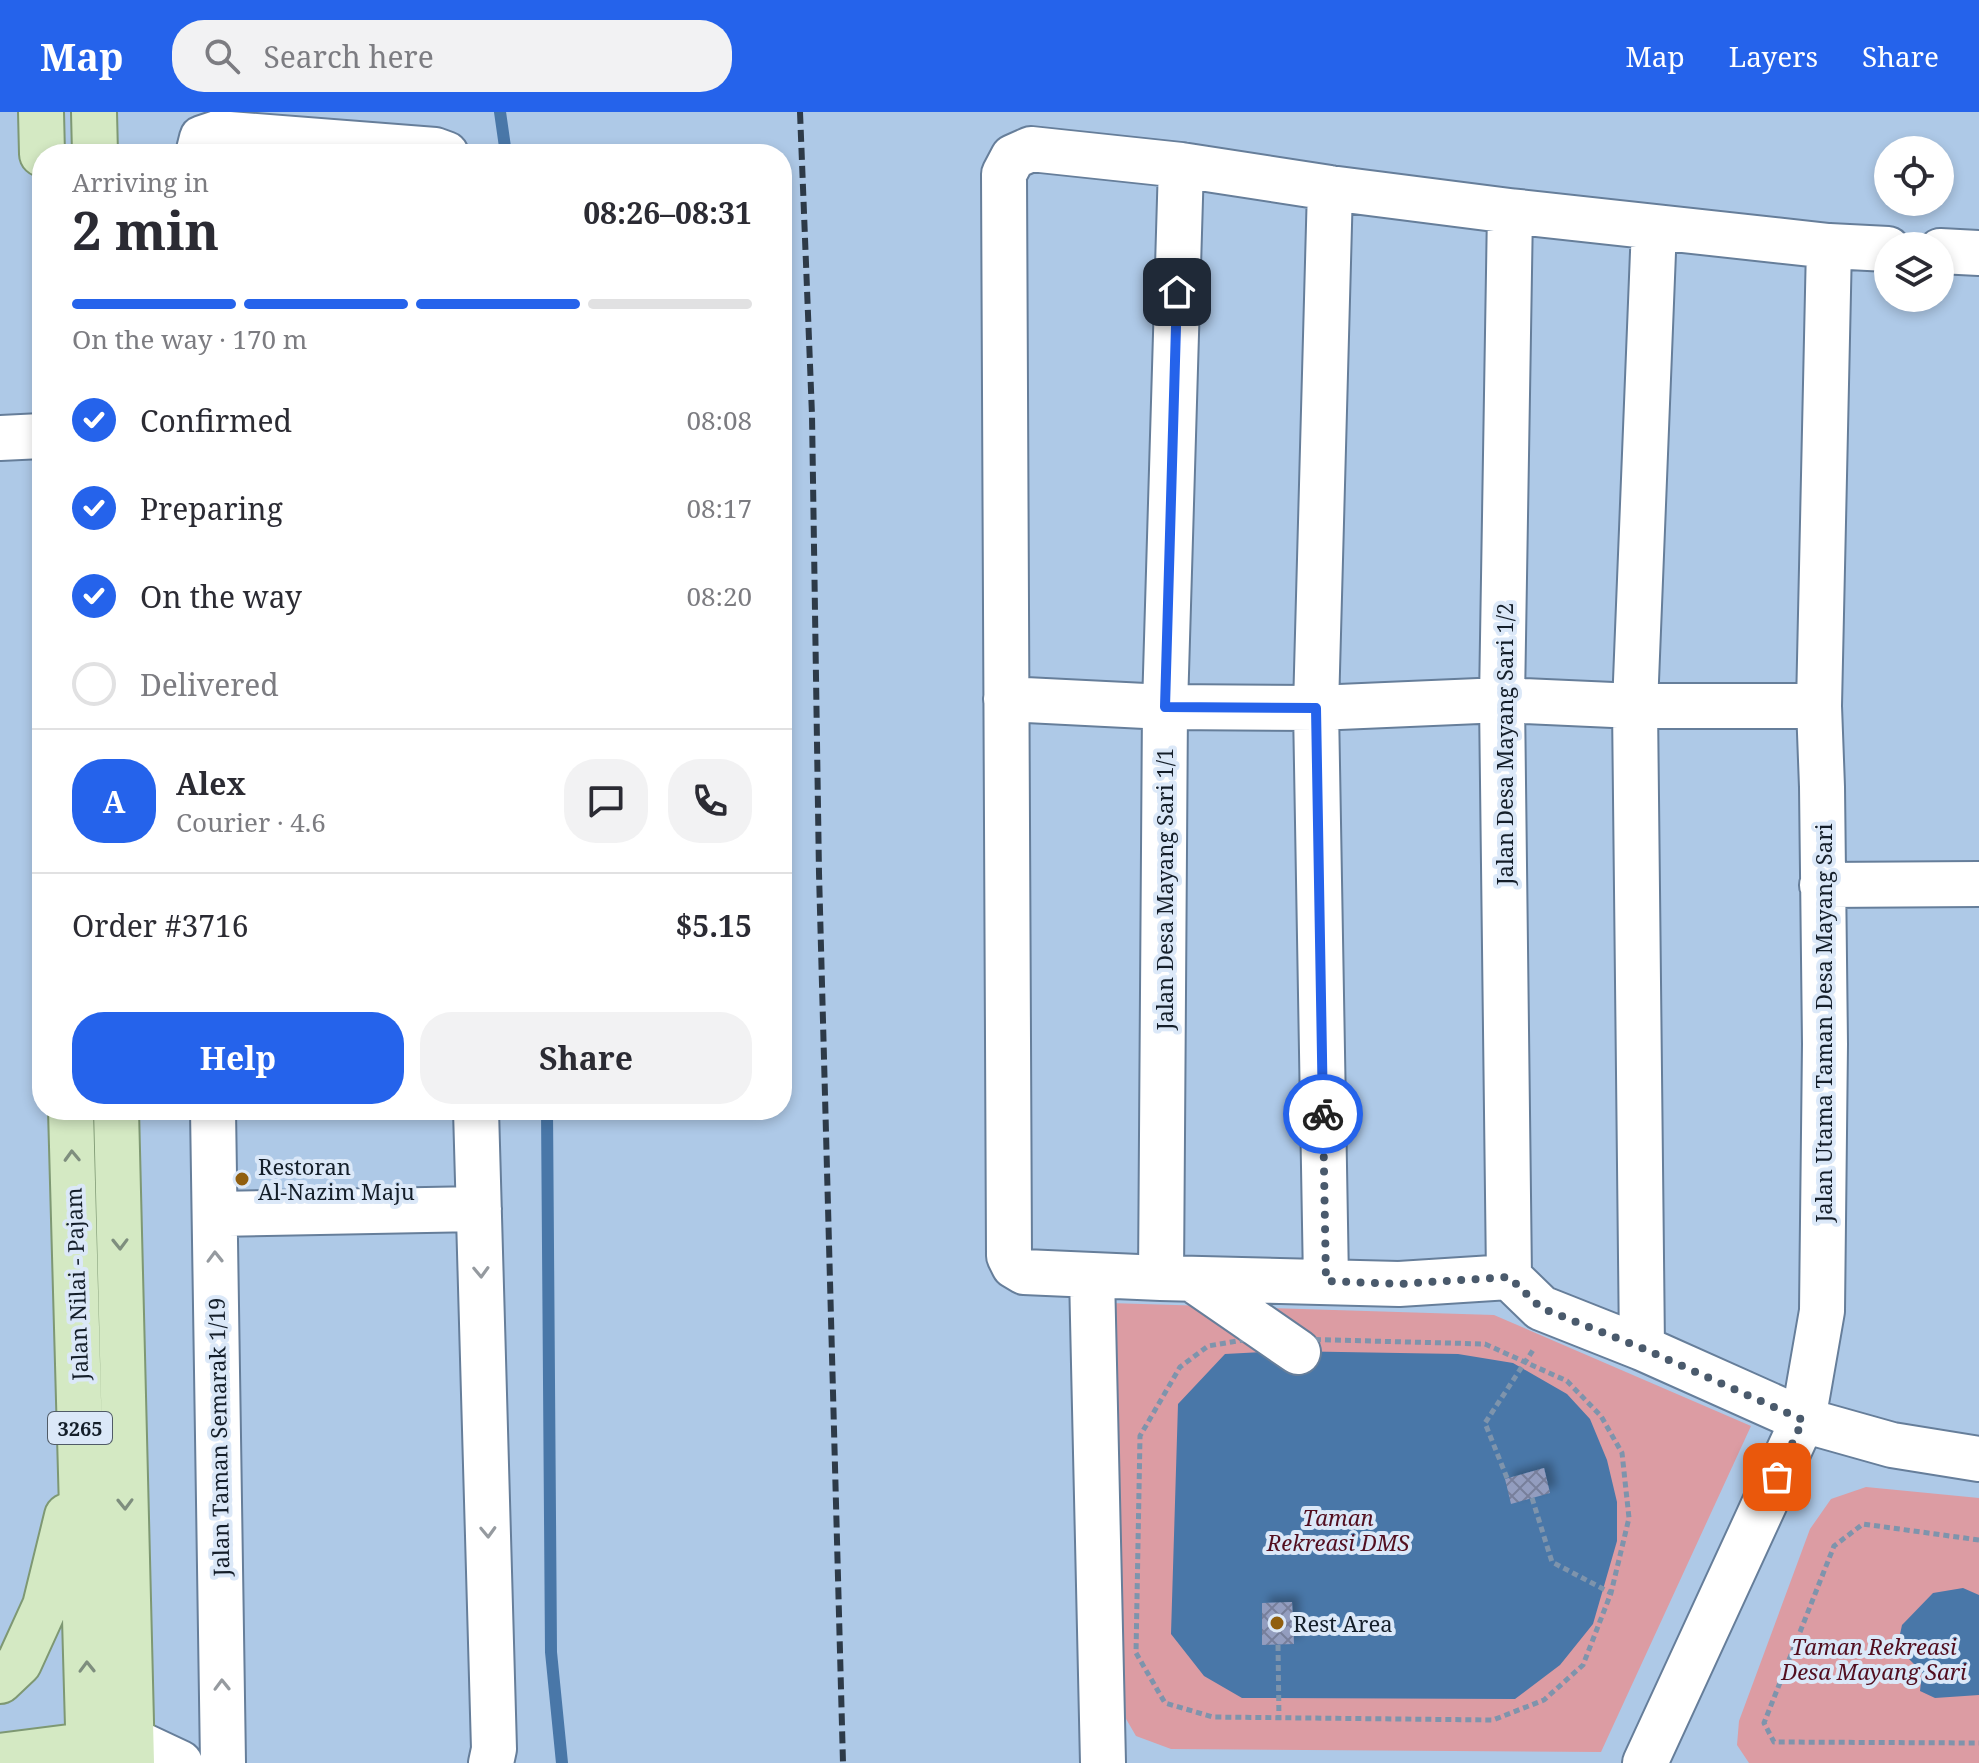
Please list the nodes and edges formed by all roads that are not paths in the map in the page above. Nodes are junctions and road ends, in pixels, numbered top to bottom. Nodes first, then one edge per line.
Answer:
1 (41, 112) edge
2 (94, 112) edge
3 (42, 144) edge
4 (95, 144) edge
5 (203, 144) edge
6 (358, 144) edge
7 (1181, 165) junction
8 (1330, 188) junction
9 (1510, 211) junction
10 (1654, 227) junction
11 (1829, 246) junction
12 (1874, 248) edge
13 (1954, 252) edge
14 (1979, 253) edge
15 (32, 436) edge
16 (0, 438) edge
17 (1006, 699) junction
18 (1502, 700) junction
19 (1635, 706) junction
20 (1819, 706) junction
21 (1165, 707) junction
22 (1316, 708) junction
23 (1979, 884) edge
24 (1822, 885) junction
25 (71, 1120) edge
26 (116, 1120) edge
27 (213, 1120) edge
28 (476, 1120) edge
29 (479, 1209) junction
30 (215, 1214) junction
31 (1092, 1275) junction
32 (1509, 1277) junction
33 (1176, 1278) junction
34 (1326, 1281) junction
35 (1288, 1345) road end
36 (1642, 1348) junction
37 (1803, 1420) junction
38 (81, 1458) junction
39 (1979, 1459) edge
40 (0, 1681) edge
41 (110, 1753) edge
42 (0, 1756) edge
43 (180, 1763) edge
44 (223, 1763) edge
45 (491, 1763) edge
46 (1103, 1763) edge
47 (1645, 1763) edge

1 - 3 main road
2 - 4 main road
5 - 6 street
7 - 8 street
7 - 17 street
7 - 21 street, Jalan Desa Mayang Sari 1/1
8 - 9 street
8 - 22 street
9 - 10 street
9 - 18 street, Jalan Desa Mayang Sari 1/2
10 - 11 street
10 - 19 street
11 - 12 street
11 - 20 street, Jalan Utama Taman Desa Mayang Sari
13 - 14 street
15 - 16 street
17 - 21 street
17 - 31 street
18 - 19 street
18 - 22 street
18 - 32 street, Jalan Desa Mayang Sari 1/2
19 - 20 street
19 - 36 street
20 - 24 street, Jalan Utama Taman Desa Mayang Sari
21 - 22 street
21 - 33 street, Jalan Desa Mayang Sari 1/1
22 - 34 street
23 - 24 street
24 - 37 street, Jalan Utama Taman Desa Mayang Sari
38 -> 25 main road, Jalan Nilai - Pajam / 3265
26 -> 41 main road, Jalan Nilai - Pajam / 3265
27 - 30 street, Jalan Taman Semarak 1/19
28 - 29 street
29 - 30 street
29 -> 45 street
44 -> 30 street, Jalan Taman Semarak 1/19
31 - 33 street
31 - 46 street
32 - 34 street
32 - 36 street
33 - 34 street
33 - 35 street
36 - 37 street
37 - 39 street
37 - 47 street, Jalan Utama Taman Desa Mayang Sari
38 - 40 main road
41 -> 38 main road, Jalan Nilai - Pajam / 3265
41 - 42 main road
41 - 43 street

